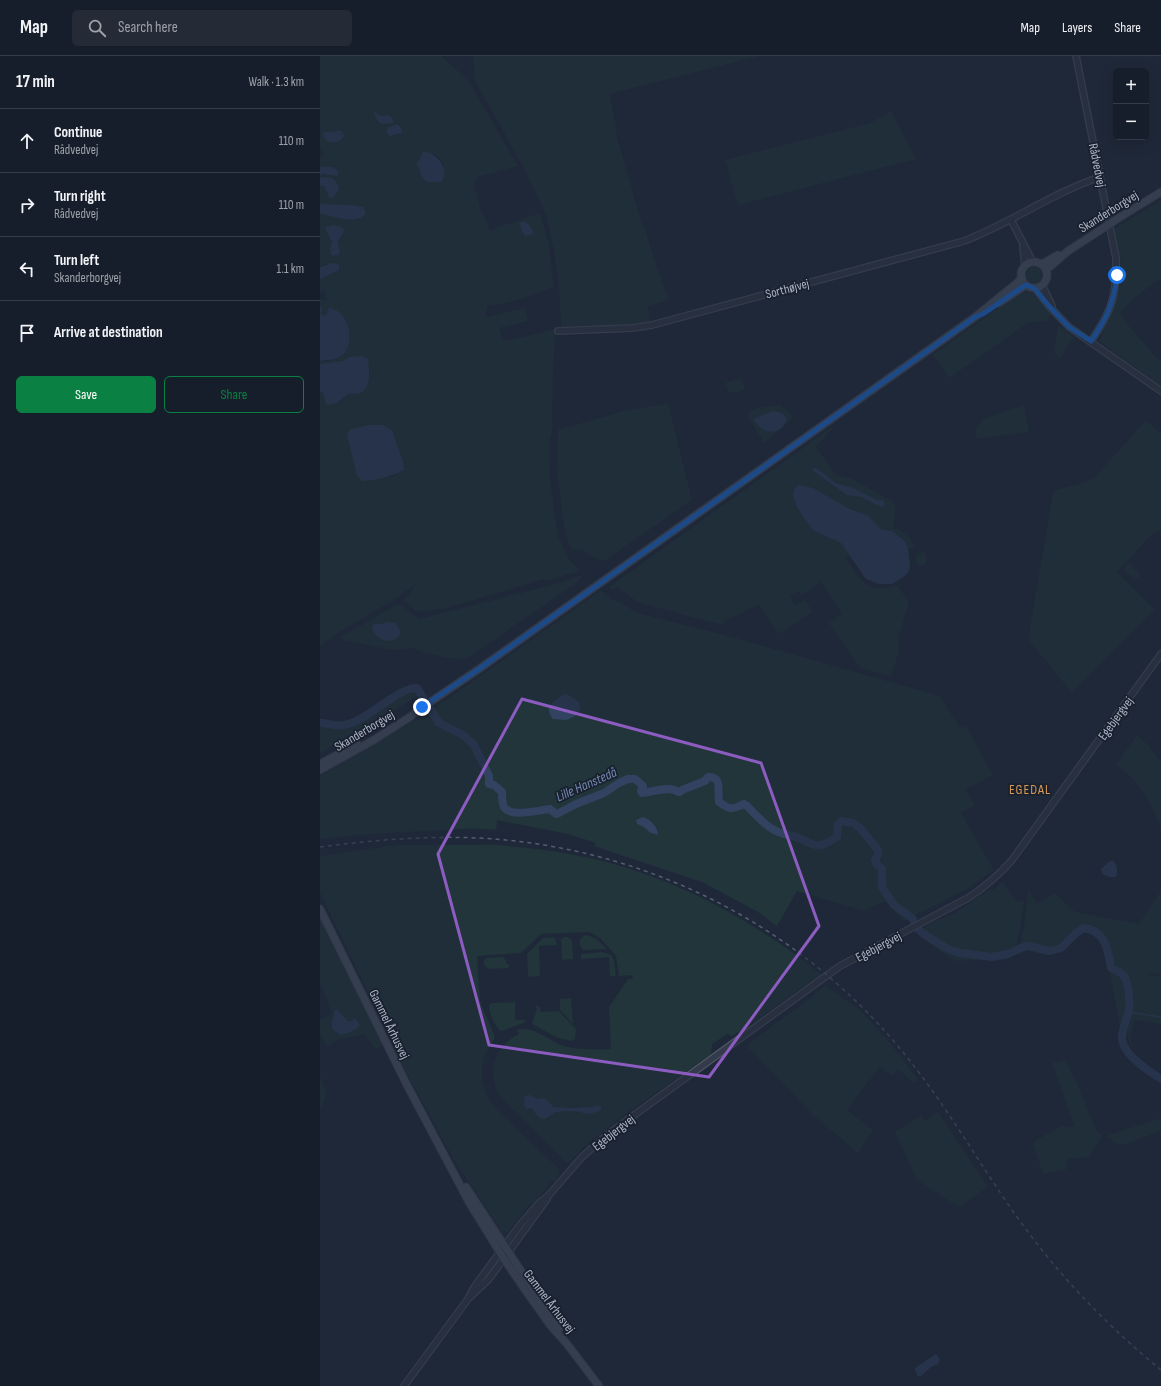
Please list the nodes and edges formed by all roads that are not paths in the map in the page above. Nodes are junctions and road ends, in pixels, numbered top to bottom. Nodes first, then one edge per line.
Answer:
1 (1076, 56) edge
2 (1100, 177) junction
3 (1161, 192) edge
4 (1011, 220) junction
5 (1022, 242) junction
6 (1033, 262) junction
7 (1025, 265) junction
8 (1044, 267) junction
9 (1022, 278) junction
10 (1026, 285) junction
11 (1042, 285) junction
12 (1034, 288) junction
13 (1053, 309) junction
14 (975, 317) junction
15 (558, 331) dead end
16 (1091, 341) junction
17 (1161, 391) edge
18 (1161, 654) edge
19 (421, 708) junction
20 (320, 764) edge
21 (320, 770) edge
22 (320, 909) edge
23 (549, 1195) junction
24 (502, 1248) junction
25 (506, 1256) junction
26 (468, 1299) junction
27 (404, 1386) edge
28 (599, 1386) edge

1 - 2 street, Rådvedvej
2 - 4 street, Sorthøjvej
2 - 16 street, Rådvedvej
3 - 8 main road, Skanderborgvej, bridge
4 - 5 street
4 - 15 street, Sorthøjvej
5 - 6 street
5 - 7 street
6 - 7 main road
6 - 8 main road
7 - 9 main road
8 - 11 main road
9 - 10 main road
9 - 14 main road, Skanderborgvej
10 - 12 main road
10 - 14 main road, Skanderborgvej
11 - 12 main road
11 - 13 street
12 - 13 street
13 - 16 street
14 - 19 main road, Skanderborgvej
16 - 17 street
18 - 23 street, Egebjergvej
19 - 20 main road, Skanderborgvej
19 - 21 main road, Skanderborgvej
22 - 24 main road, Gammel Århusvej
23 - 24 street, Egebjergvej
23 - 25 street, Egebjergvej
24 - 25 main road, Gammel Århusvej
24 - 26 street, Egebjergvej
25 - 26 street, Egebjergvej
25 - 28 main road, Gammel Århusvej
26 - 27 street, Egebjergvej

